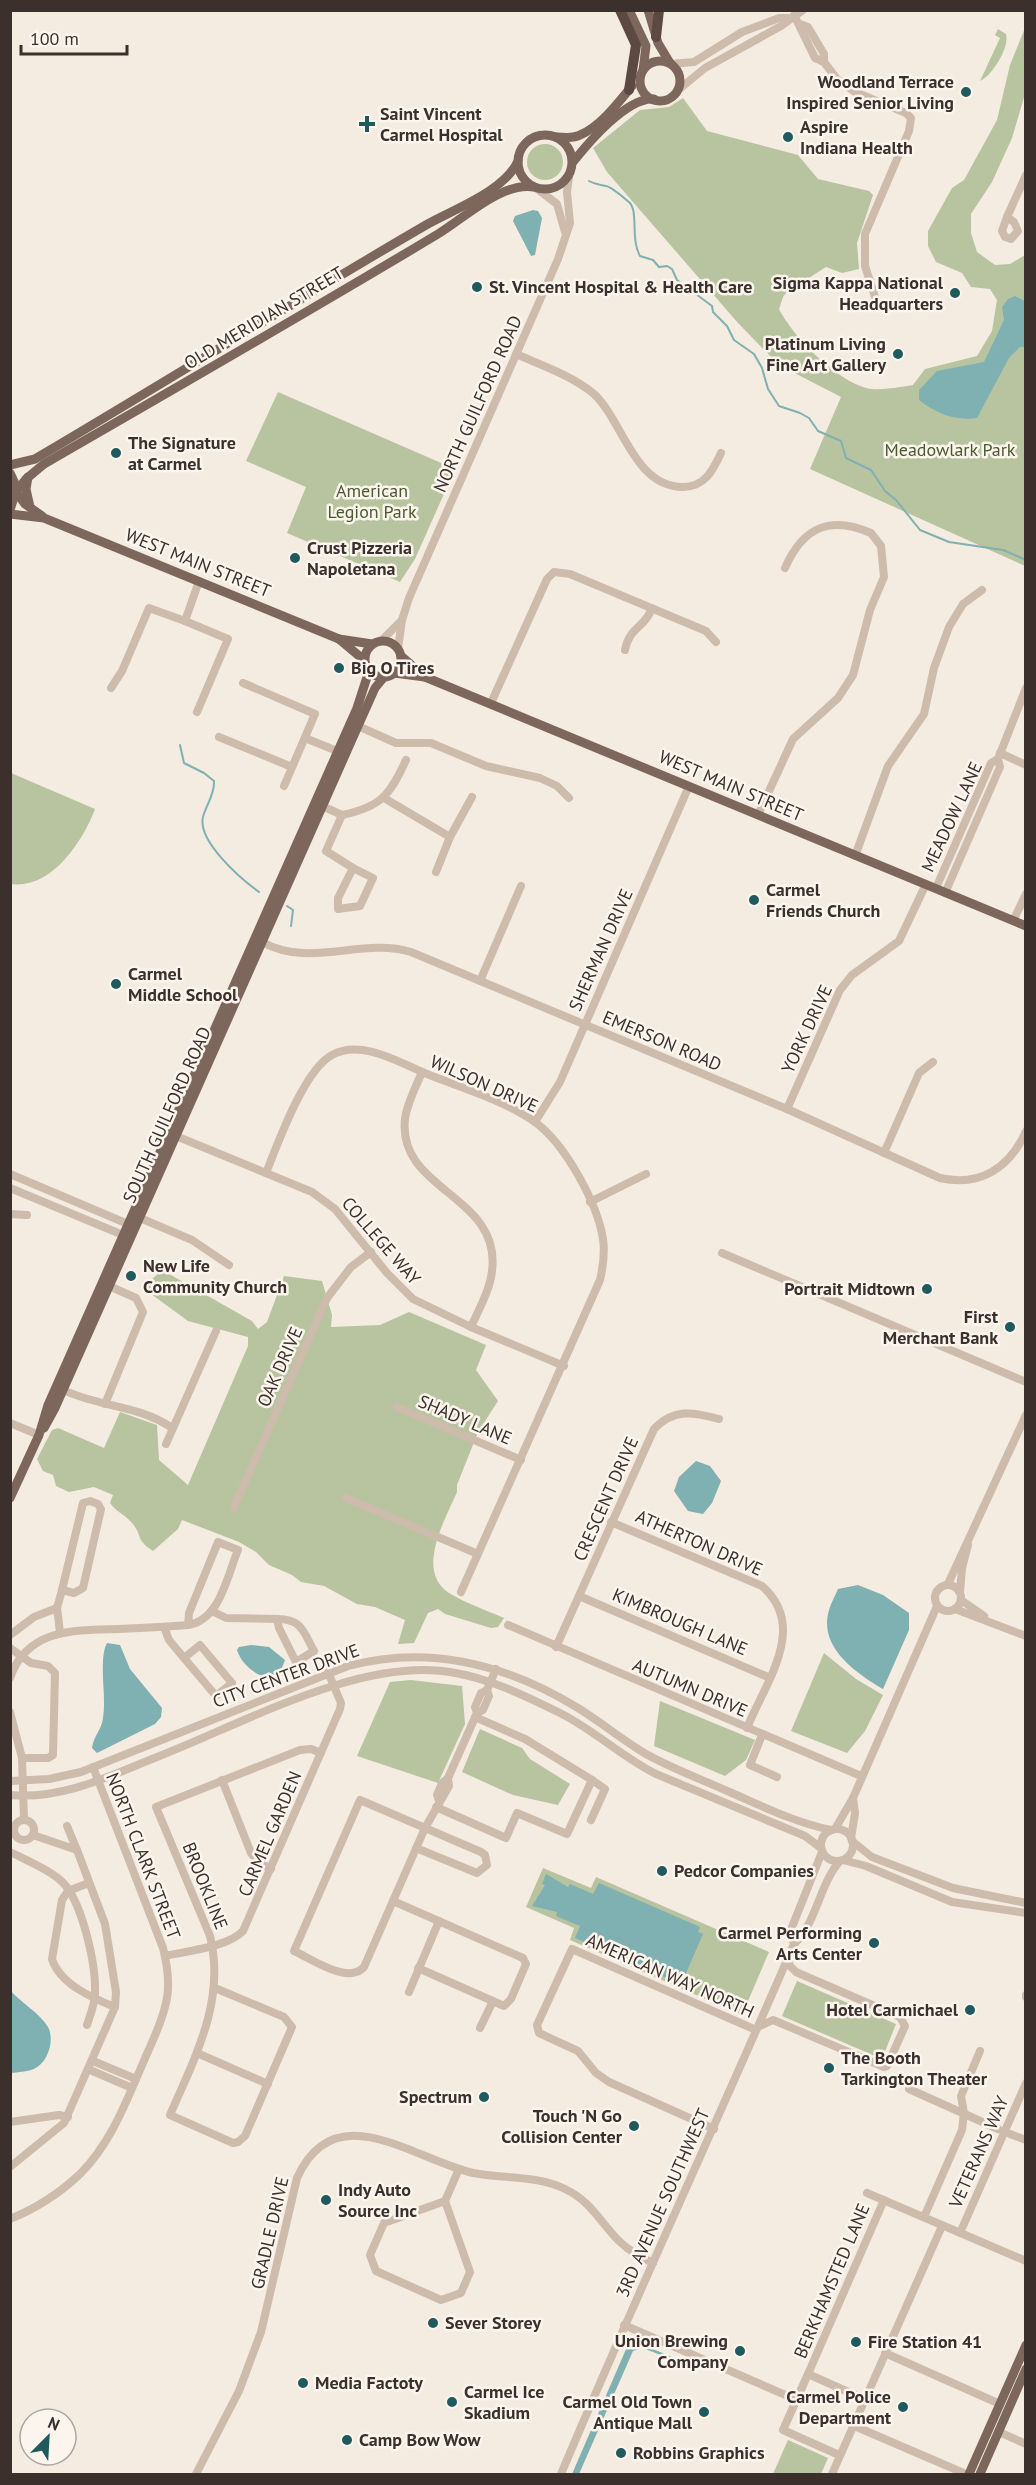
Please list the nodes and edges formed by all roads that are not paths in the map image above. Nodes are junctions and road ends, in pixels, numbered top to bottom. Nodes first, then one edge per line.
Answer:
1 (620, 10) edge
2 (629, 10) edge
3 (648, 10) edge
4 (659, 10) edge
5 (803, 10) edge
6 (791, 17) junction
7 (656, 37) junction
8 (670, 63) junction
9 (642, 71) junction
10 (629, 90) junction
11 (677, 91) junction
12 (654, 99) junction
13 (556, 137) junction
14 (518, 161) junction
15 (573, 162) junction
16 (1026, 175) edge
17 (569, 177) junction
18 (535, 188) junction
19 (450, 212) junction
20 (1007, 217) dead end
21 (566, 234) junction
22 (427, 240) junction
23 (319, 289) junction
24 (326, 300) junction
25 (877, 303) dead end
26 (516, 354) junction
27 (721, 453) dead end
28 (10, 465) edge
29 (10, 473) edge
30 (29, 476) junction
31 (17, 492) junction
32 (30, 507) junction
33 (10, 512) edge
34 (44, 518) junction
35 (785, 568) dead end
36 (199, 581) junction
37 (981, 590) dead end
38 (652, 608) junction
39 (402, 620) junction
40 (185, 621) junction
41 (339, 639) junction
42 (377, 642) junction
43 (716, 642) dead end
44 (625, 650) dead end
45 (399, 652) junction
46 (364, 660) junction
47 (369, 670) junction
48 (394, 673) junction
49 (384, 677) junction
50 (424, 677) junction
51 (243, 683) dead end
52 (111, 688) dead end
53 (1026, 688) edge
54 (491, 704) junction
55 (197, 712) dead end
56 (358, 726) junction
57 (219, 737) dead end
58 (305, 738) junction
59 (337, 751) junction
60 (999, 756) junction
61 (406, 760) dead end
62 (1026, 765) edge
63 (292, 767) junction
64 (284, 786) dead end
65 (689, 786) junction
66 (472, 797) dead end
67 (384, 798) junction
68 (569, 798) dead end
69 (322, 806) junction
70 (342, 815) junction
71 (758, 815) junction
72 (450, 837) junction
73 (855, 856) junction
74 (353, 868) junction
75 (436, 872) dead end
76 (926, 885) junction
77 (521, 886) dead end
78 (936, 888) junction
79 (945, 892) junction
80 (1026, 894) edge
81 (1013, 921) junction
82 (1026, 926) edge
83 (262, 942) junction
84 (480, 981) junction
85 (585, 1025) junction
86 (933, 1062) dead end
87 (422, 1072) junction
88 (787, 1109) junction
89 (535, 1122) junction
90 (1026, 1131) edge
91 (176, 1136) junction
92 (884, 1153) junction
93 (266, 1173) junction
94 (10, 1174) edge
95 (646, 1174) dead end
96 (10, 1188) edge
97 (590, 1202) junction
98 (10, 1214) edge
99 (27, 1215) dead end
100 (140, 1218) junction
101 (128, 1224) junction
102 (123, 1235) junction
103 (371, 1252) junction
104 (722, 1253) dead end
105 (229, 1265) dead end
106 (109, 1286) junction
107 (471, 1327) junction
108 (216, 1331) dead end
109 (564, 1365) junction
110 (1026, 1382) edge
111 (63, 1390) junction
112 (105, 1404) junction
113 (397, 1407) dead end
114 (1026, 1415) edge
115 (719, 1419) dead end
116 (10, 1423) edge
117 (172, 1428) junction
118 (39, 1435) junction
119 (166, 1444) dead end
120 (521, 1460) junction
121 (10, 1498) edge
122 (346, 1498) dead end
123 (234, 1507) dead end
124 (611, 1522) junction
125 (971, 1535) junction
126 (478, 1554) junction
127 (948, 1584) junction
128 (62, 1590) junction
129 (461, 1592) dead end
130 (579, 1596) junction
131 (960, 1596) junction
132 (57, 1608) junction
133 (941, 1608) junction
134 (955, 1609) junction
135 (212, 1611) junction
136 (277, 1618) junction
137 (993, 1622) junction
138 (188, 1625) junction
139 (508, 1625) dead end
140 (164, 1627) junction
141 (60, 1632) junction
142 (10, 1635) edge
143 (1026, 1636) edge
144 (556, 1647) junction
145 (10, 1648) edge
146 (21, 1656) junction
147 (184, 1658) junction
148 (496, 1669) junction
149 (328, 1672) junction
150 (768, 1677) junction
151 (10, 1678) edge
152 (335, 1686) junction
153 (489, 1686) junction
154 (10, 1712) edge
155 (476, 1715) junction
156 (747, 1728) junction
157 (762, 1735) junction
158 (321, 1753) junction
159 (22, 1758) junction
160 (93, 1767) junction
161 (861, 1776) junction
162 (777, 1777) dead end
163 (592, 1779) junction
164 (222, 1780) junction
165 (10, 1781) edge
166 (24, 1781) junction
167 (96, 1781) junction
168 (10, 1795) edge
169 (25, 1796) junction
170 (853, 1798) junction
171 (437, 1804) junction
172 (24, 1820) junction
173 (591, 1820) dead end
174 (67, 1826) dead end
175 (425, 1828) junction
176 (833, 1830) junction
177 (33, 1835) junction
178 (19, 1839) junction
179 (852, 1839) junction
180 (417, 1848) junction
181 (77, 1850) junction
182 (821, 1850) junction
183 (11, 1852) edge
184 (841, 1861) junction
185 (271, 1869) junction
186 (89, 1883) junction
187 (68, 1891) junction
188 (393, 1901) junction
189 (1026, 1903) edge
190 (1026, 1913) edge
191 (439, 1921) junction
192 (794, 1944) junction
193 (212, 1945) junction
194 (165, 1956) junction
195 (788, 1958) junction
196 (418, 1968) junction
197 (215, 1988) junction
198 (409, 1992) dead end
199 (95, 1999) junction
200 (493, 2001) junction
201 (115, 2007) junction
202 (87, 2025) dead end
203 (480, 2028) dead end
204 (757, 2029) junction
205 (980, 2051) dead end
206 (197, 2053) junction
207 (93, 2061) junction
208 (90, 2070) junction
209 (136, 2079) junction
210 (1026, 2083) edge
211 (268, 2084) junction
212 (132, 2088) junction
213 (909, 2089) dead end
214 (964, 2113) junction
215 (68, 2117) junction
216 (10, 2122) edge
217 (998, 2128) dead end
218 (714, 2129) junction
219 (1010, 2134) dead end
220 (1026, 2140) edge
221 (10, 2167) edge
222 (459, 2169) junction
223 (867, 2193) dead end
224 (884, 2200) junction
225 (445, 2201) junction
226 (924, 2217) junction
227 (10, 2219) edge
228 (942, 2226) junction
229 (960, 2233) junction
230 (1026, 2261) edge
231 (653, 2263) junction
232 (624, 2325) junction
233 (1026, 2345) edge
234 (885, 2353) junction
235 (1026, 2369) edge
236 (808, 2374) junction
237 (864, 2399) junction
238 (797, 2400) junction
239 (1000, 2404) junction
240 (852, 2426) junction
241 (999, 2432) junction
242 (1026, 2444) edge
243 (839, 2455) junction
244 (196, 2475) edge
245 (561, 2475) edge
246 (832, 2475) edge
247 (968, 2475) edge
248 (980, 2475) edge

1 - 10 highway
2 - 9 main road
3 - 7 main road
4 - 7 highway
5 - 6 street
6 - 8 street
6 - 11 street
6 - 25 street
7 - 8 main road
8 - 9 main road
8 - 11 main road
9 - 10 main road
9 - 12 main road
10 - 13 main road
11 - 12 main road
12 - 15 main road
13 - 14 main road
13 - 15 main road
14 - 18 main road
14 - 19 main road, OLD MERIDIAN STREET
15 - 17 main road
16 - 20 street
17 - 18 main road
17 - 21 street, NORTH GUILFORD ROAD
18 - 21 street
18 - 22 main road, OLD MERIDIAN STREET
19 - 22 main road
19 - 23 main road, OLD MERIDIAN STREET
21 - 26 street, NORTH GUILFORD ROAD
22 - 24 main road, OLD MERIDIAN STREET
23 - 24 main road
23 - 28 main road, OLD MERIDIAN STREET
24 - 30 main road, OLD MERIDIAN STREET
26 - 27 street
26 - 39 street, NORTH GUILFORD ROAD
29 - 31 main road
30 - 31 main road, OLD MERIDIAN STREET
30 - 32 main road
31 - 32 main road, WEST MAIN STREET
31 - 33 main road, OLD MERIDIAN STREET
32 - 34 main road, WEST MAIN STREET
33 - 34 main road, WEST MAIN STREET
34 - 36 main road, WEST MAIN STREET
35 - 71 street
36 - 40 street
36 - 41 main road, WEST MAIN STREET
37 - 73 street
38 - 43 street
38 - 44 street
38 - 54 street
39 - 42 street, NORTH GUILFORD ROAD
39 - 45 street, NORTH GUILFORD ROAD
40 - 52 street
40 - 55 street
41 - 42 main road, WEST MAIN STREET
41 - 46 main road, WEST MAIN STREET
42 - 45 main road
42 - 46 main road
45 - 48 main road
45 - 50 main road, WEST MAIN STREET
46 - 47 main road
47 - 49 main road
47 - 59 main road, SOUTH GUILFORD ROAD
48 - 49 main road
48 - 50 main road, WEST MAIN STREET
49 - 56 main road, SOUTH GUILFORD ROAD
50 - 54 main road, WEST MAIN STREET
51 - 58 street
53 - 60 street, MEADOW LANE
54 - 65 main road, WEST MAIN STREET
56 - 68 street
56 - 69 main road, SOUTH GUILFORD ROAD
57 - 63 street
58 - 59 street
58 - 63 street
59 - 101 main road, SOUTH GUILFORD ROAD
60 - 62 street
60 - 78 street, MEADOW LANE
60 - 79 street, MEADOW LANE
61 - 67 street
63 - 64 street
65 - 71 main road, WEST MAIN STREET
65 - 85 street, SHERMAN DRIVE
66 - 72 street
67 - 70 street
67 - 72 street
69 - 70 street
69 - 83 main road, SOUTH GUILFORD ROAD
70 - 74 street
71 - 73 main road, WEST MAIN STREET
72 - 75 street
73 - 76 main road, WEST MAIN STREET
74 - 74 street
76 - 78 main road, WEST MAIN STREET
76 - 88 street, YORK DRIVE
77 - 84 street
78 - 79 main road, WEST MAIN STREET
79 - 81 main road, WEST MAIN STREET
80 - 81 street
81 - 82 main road, WEST MAIN STREET
83 - 84 street, EMERSON ROAD
83 - 91 main road, SOUTH GUILFORD ROAD
84 - 85 street, EMERSON ROAD
85 - 88 street, EMERSON ROAD
85 - 89 street, SHERMAN DRIVE
86 - 92 street
87 - 89 street, WILSON DRIVE
87 - 93 street, WILSON DRIVE
87 - 107 street
88 - 92 street, EMERSON ROAD
89 - 97 street, WILSON DRIVE
90 - 92 street, EMERSON ROAD
91 - 93 street, COLLEGE WAY
91 - 100 main road, SOUTH GUILFORD ROAD
93 - 103 street, COLLEGE WAY
94 - 101 street
95 - 97 street
96 - 102 street
97 - 109 street, WILSON DRIVE
98 - 99 street
100 - 105 street
100 - 106 main road, SOUTH GUILFORD ROAD
101 - 102 main road, SOUTH GUILFORD ROAD
102 - 118 main road, SOUTH GUILFORD ROAD
103 - 107 street, COLLEGE WAY
103 - 123 street, OAK DRIVE
104 - 110 street
106 - 111 main road, SOUTH GUILFORD ROAD
106 - 112 street
107 - 109 street, COLLEGE WAY
108 - 117 street
109 - 120 street, WILSON DRIVE
111 - 112 street
111 - 118 main road, SOUTH GUILFORD ROAD
112 - 117 street
113 - 120 street, SHADY LANE
114 - 125 street
115 - 124 street, CRESCENT DRIVE
116 - 118 street
117 - 119 street
118 - 121 main road, SOUTH GUILFORD ROAD
120 - 126 street, WILSON DRIVE
122 - 126 street
124 - 130 street, CRESCENT DRIVE
124 - 150 street, ATHERTON DRIVE
125 - 127 street
125 - 131 street
126 - 129 street, WILSON DRIVE
127 - 131 street
127 - 133 street
128 - 128 street
128 - 132 street
130 - 144 street, CRESCENT DRIVE
130 - 150 street, KIMBROUGH LANE
131 - 134 street
131 - 137 street
132 - 141 street
132 - 142 street
133 - 134 street
133 - 161 street
134 - 137 street
135 - 136 street
135 - 138 street
135 - 138 street
136 - 136 street
137 - 143 street
138 - 140 street
139 - 144 street, AUTUMN DRIVE
140 - 141 street
140 - 147 street
141 - 146 street
144 - 156 street, AUTUMN DRIVE
145 - 146 street
146 - 151 street
146 - 159 street
147 - 147 street
148 - 149 street, CITY CENTER DRIVE
148 - 153 street
148 - 176 street, CITY CENTER DRIVE
149 - 152 street, CARMEL GARDEN
149 - 160 street, CITY CENTER DRIVE
150 - 156 street, ATHERTON DRIVE
152 - 153 street, CITY CENTER DRIVE
152 - 158 street, CARMEL GARDEN
152 - 167 street, CITY CENTER DRIVE
153 - 155 street
153 - 182 street, CITY CENTER DRIVE
154 - 159 street
155 - 163 street
155 - 171 street
156 - 157 street, AUTUMN DRIVE
157 - 161 street, AUTUMN DRIVE
157 - 162 street
158 - 164 street
158 - 185 street, CARMEL GARDEN
159 - 166 street
160 - 166 street, CITY CENTER DRIVE
160 - 167 street, NORTH CLARK STREET
161 - 170 street
163 - 171 street
163 - 173 street
164 - 185 street
164 - 193 street, BROOKLINE
165 - 166 street, CITY CENTER DRIVE
166 - 169 street
167 - 169 street, CITY CENTER DRIVE
167 - 194 street, NORTH CLARK STREET
168 - 169 street, CITY CENTER DRIVE
169 - 172 street
170 - 176 street
170 - 179 street
171 - 175 street
172 - 177 street
172 - 178 street
174 - 181 street
175 - 180 street
175 - 180 street
175 - 188 street
176 - 179 street
176 - 182 street
177 - 178 street
177 - 181 street
178 - 183 street
179 - 184 street
179 - 189 street
180 - 188 street
181 - 186 street
182 - 184 street
182 - 192 street, 3RD AVENUE SOUTHWEST
183 - 187 street
184 - 190 street
184 - 192 street, 3RD AVENUE SOUTHWEST
185 - 193 street, CARMEL GARDEN
186 - 187 street
186 - 201 street
187 - 199 street
187 - 199 street
188 - 191 street
191 - 196 street
191 - 200 street
192 - 195 street, 3RD AVENUE SOUTHWEST
193 - 194 street, CARMEL GARDEN
193 - 197 street, BROOKLINE
194 - 209 street, NORTH CLARK STREET
195 - 204 street, 3RD AVENUE SOUTHWEST
195 - 204 street
196 - 198 street
196 - 200 street
197 - 206 street, BROOKLINE
197 - 211 street
199 - 201 street
199 - 202 street
200 - 203 street
201 - 207 street
204 - 218 street, 3RD AVENUE SOUTHWEST
204 - 218 street, AMERICAN WAY NORTH
205 - 214 street
206 - 211 street
206 - 211 street, BROOKLINE
207 - 208 street
207 - 209 street
208 - 212 street
208 - 215 street
209 - 212 street, NORTH CLARK STREET
210 - 229 street, VETERANS WAY
212 - 227 street, NORTH CLARK STREET
213 - 214 street
214 - 217 street
214 - 226 street
215 - 216 street
215 - 221 street
218 - 231 street, 3RD AVENUE SOUTHWEST
219 - 220 street
222 - 225 street
222 - 231 street, GRADLE DRIVE
222 - 244 street, GRADLE DRIVE
223 - 224 street
224 - 226 street
224 - 236 street, BERKHAMSTED LANE
225 - 225 street
226 - 228 street
228 - 229 street
228 - 234 street, VETERANS WAY
229 - 230 street
231 - 232 street, 3RD AVENUE SOUTHWEST
232 - 238 street
232 - 245 street, 3RD AVENUE SOUTHWEST
233 - 239 main road
234 - 237 street, VETERANS WAY
234 - 239 street
235 - 241 main road
236 - 237 street
236 - 238 street, BERKHAMSTED LANE
237 - 240 street, VETERANS WAY
238 - 243 street, BERKHAMSTED LANE
239 - 247 main road
240 - 243 street, VETERANS WAY
240 - 247 street
241 - 242 street
241 - 248 main road
243 - 246 street

